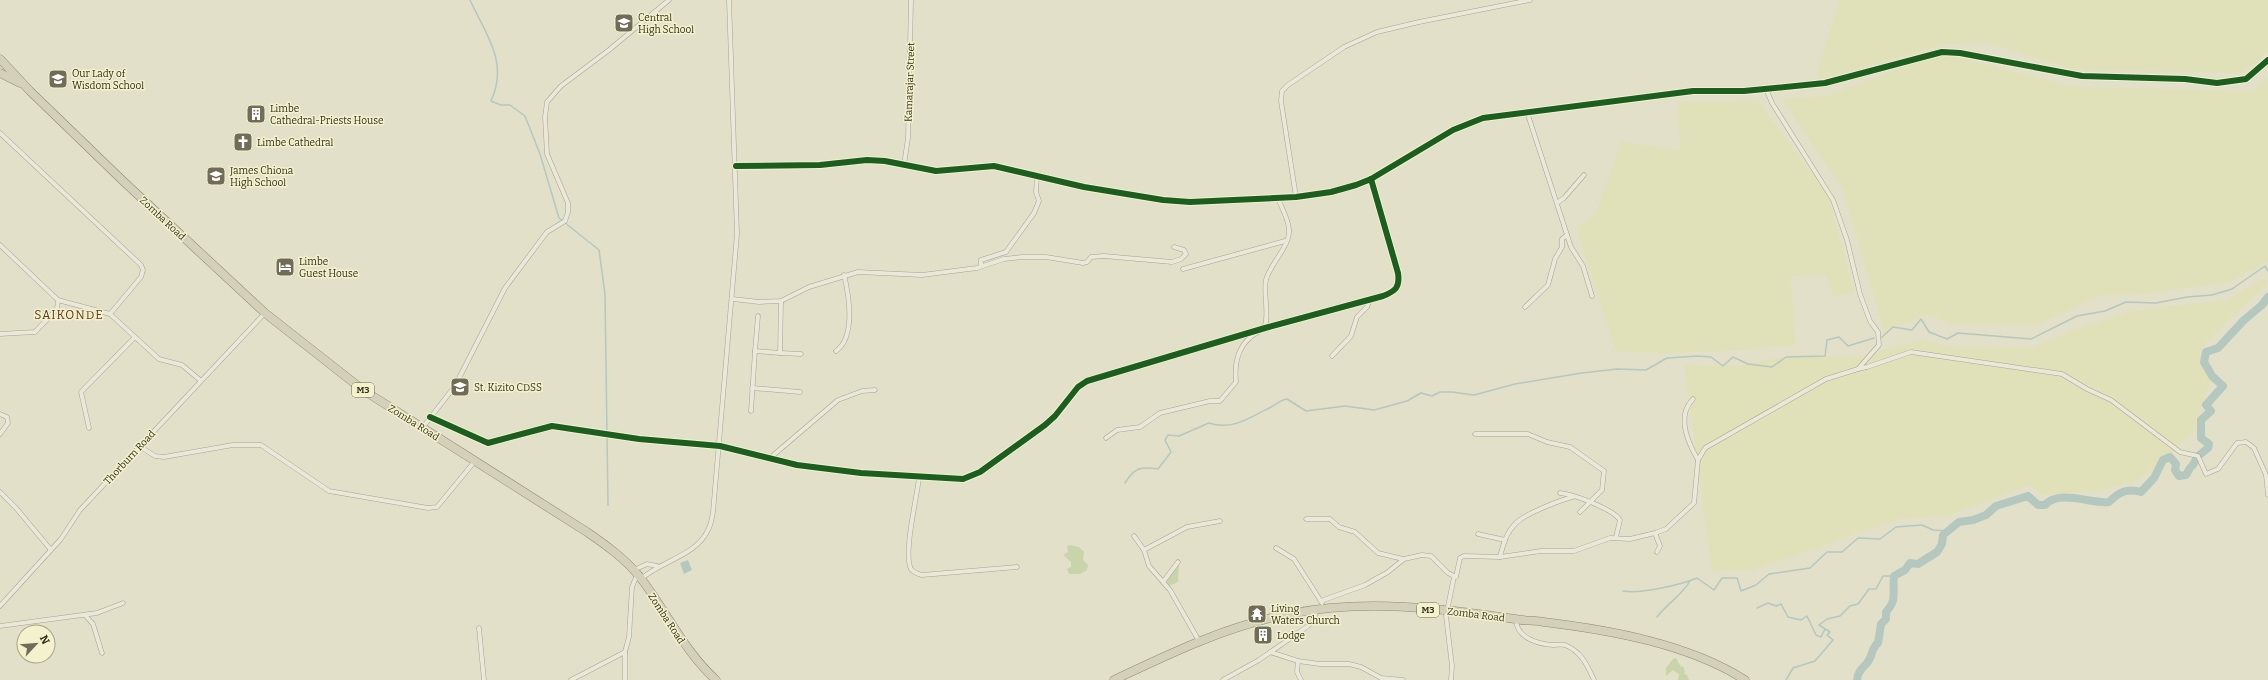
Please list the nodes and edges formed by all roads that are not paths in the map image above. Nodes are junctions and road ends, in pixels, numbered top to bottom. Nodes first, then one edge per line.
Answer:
1 (669, 0) edge
2 (729, 0) edge
3 (911, 0) edge
4 (1530, 0) edge
5 (0, 59) edge
6 (2268, 60) edge
7 (0, 68) edge
8 (0, 73) edge
9 (22, 82) junction
10 (1766, 89) junction
11 (1527, 112) junction
12 (0, 133) edge
13 (904, 165) junction
14 (736, 166) junction
15 (1584, 175) dead end
16 (1037, 176) junction
17 (1371, 179) junction
18 (1296, 197) junction
19 (1278, 198) junction
20 (1557, 203) junction
21 (1567, 235) junction
22 (1285, 241) junction
23 (0, 245) edge
24 (1174, 247) dead end
25 (981, 266) junction
26 (1183, 269) dead end
27 (844, 275) junction
28 (1592, 296) dead end
29 (733, 299) junction
30 (1370, 299) junction
31 (58, 300) junction
32 (781, 301) junction
33 (1525, 307) dead end
34 (265, 313) junction
35 (110, 314) junction
36 (758, 316) dead end
37 (1265, 328) junction
38 (0, 334) edge
39 (134, 338) junction
40 (755, 351) junction
41 (836, 351) dead end
42 (780, 352) junction
43 (801, 354) dead end
44 (1332, 356) dead end
45 (1858, 369) junction
46 (201, 381) junction
47 (752, 388) junction
48 (875, 390) dead end
49 (800, 392) dead end
50 (1693, 399) dead end
51 (750, 412) dead end
52 (0, 414) edge
53 (430, 417) junction
54 (422, 427) junction
55 (89, 428) dead end
56 (0, 434) edge
57 (1475, 434) dead end
58 (1106, 438) dead end
59 (139, 446) junction
60 (720, 446) junction
61 (770, 458) junction
62 (475, 460) junction
63 (1698, 460) junction
64 (919, 478) junction
65 (0, 492) edge
66 (1560, 493) dead end
67 (2268, 495) edge
68 (1573, 497) junction
69 (1588, 502) junction
70 (1580, 512) dead end
71 (1306, 519) dead end
72 (1220, 522) dead end
73 (1655, 533) junction
74 (1478, 534) dead end
75 (1134, 536) dead end
76 (1616, 537) junction
77 (1505, 540) junction
78 (1276, 548) dead end
79 (52, 550) junction
80 (1144, 550) junction
81 (1657, 552) dead end
82 (1500, 557) junction
83 (1404, 559) junction
84 (1178, 562) dead end
85 (657, 566) junction
86 (1017, 567) dead end
87 (638, 575) junction
88 (1454, 577) junction
89 (1163, 582) junction
90 (123, 603) dead end
91 (1323, 605) junction
92 (0, 606) edge
93 (1316, 609) junction
94 (1446, 610) junction
95 (84, 615) junction
96 (1516, 619) junction
97 (0, 626) edge
98 (479, 628) dead end
99 (1199, 641) junction
100 (624, 652) junction
101 (1270, 652) junction
102 (102, 653) dead end
103 (1298, 661) junction
104 (484, 680) edge
105 (571, 680) edge
106 (625, 680) edge
107 (716, 680) edge
108 (1114, 680) edge
109 (1223, 680) edge
110 (1301, 680) edge
111 (1403, 680) edge
112 (1451, 680) edge
113 (1594, 680) edge
114 (1745, 680) edge

1 - 53 street
2 - 14 street
3 - 13 street, Kamarajar Street
4 - 18 street
5 - 9 highway, Zomba Road / M3
6 - 10 street
7 - 9 highway, Zomba Road / M3
8 - 9 highway
9 - 34 highway, Zomba Road / M3
10 - 11 street
10 - 45 street
11 - 17 street
11 - 20 street
12 - 35 street
13 - 14 street
13 - 16 street
14 - 29 street
15 - 20 street
16 - 19 street
16 - 25 street
17 - 18 street
17 - 30 street
18 - 19 street
19 - 22 street
20 - 21 street
21 - 28 street
21 - 33 street
22 - 26 street
22 - 37 street
23 - 31 street
24 - 25 street
25 - 27 street
27 - 32 street
27 - 41 street
29 - 32 street
29 - 60 street
30 - 37 street
30 - 44 street
31 - 35 street
31 - 38 street
32 - 42 street
34 - 46 street, Thorburn Road
34 - 54 highway, Zomba Road / M3
35 - 39 street
36 - 40 street
37 - 58 street
37 - 64 street
39 - 46 street
39 - 55 street
40 - 42 street
40 - 47 street
42 - 43 street
45 - 63 street
45 - 67 street
46 - 59 street, Thorburn Road
47 - 49 street
47 - 51 street
48 - 61 street
50 - 63 street
52 - 56 street
53 - 54 street
53 - 60 street
54 - 62 highway, Zomba Road / M3
57 - 69 street
59 - 62 street
59 - 79 street, Thorburn Road
60 - 61 street
60 - 85 street
61 - 64 street
62 - 87 highway, Zomba Road / M3
63 - 73 street
64 - 86 street
65 - 79 street
66 - 68 street
68 - 69 street
68 - 77 street
69 - 70 street
69 - 76 street
71 - 83 street
72 - 80 street
73 - 76 street
73 - 81 street
74 - 77 street
75 - 80 street
76 - 82 street
77 - 82 street
78 - 91 street
79 - 92 street, Thorburn Road
80 - 89 street
82 - 88 street
83 - 88 street
83 - 91 street
84 - 89 street
85 - 87 street
85 - 87 street
87 - 100 street
87 - 107 highway, Zomba Road / M3
88 - 94 street
89 - 99 street
90 - 95 street
91 - 93 highway, Zomba Road / M3
91 - 94 highway, Zomba Road / M3
93 - 99 highway, Zomba Road / M3
93 - 101 street
94 - 96 highway, Zomba Road / M3
94 - 112 street
95 - 97 street
95 - 102 street
96 - 113 street
96 - 114 highway, Zomba Road / M3
98 - 104 street
99 - 108 highway, Zomba Road / M3
100 - 105 street
100 - 106 street
101 - 103 street
101 - 109 street
103 - 110 street
103 - 111 street

